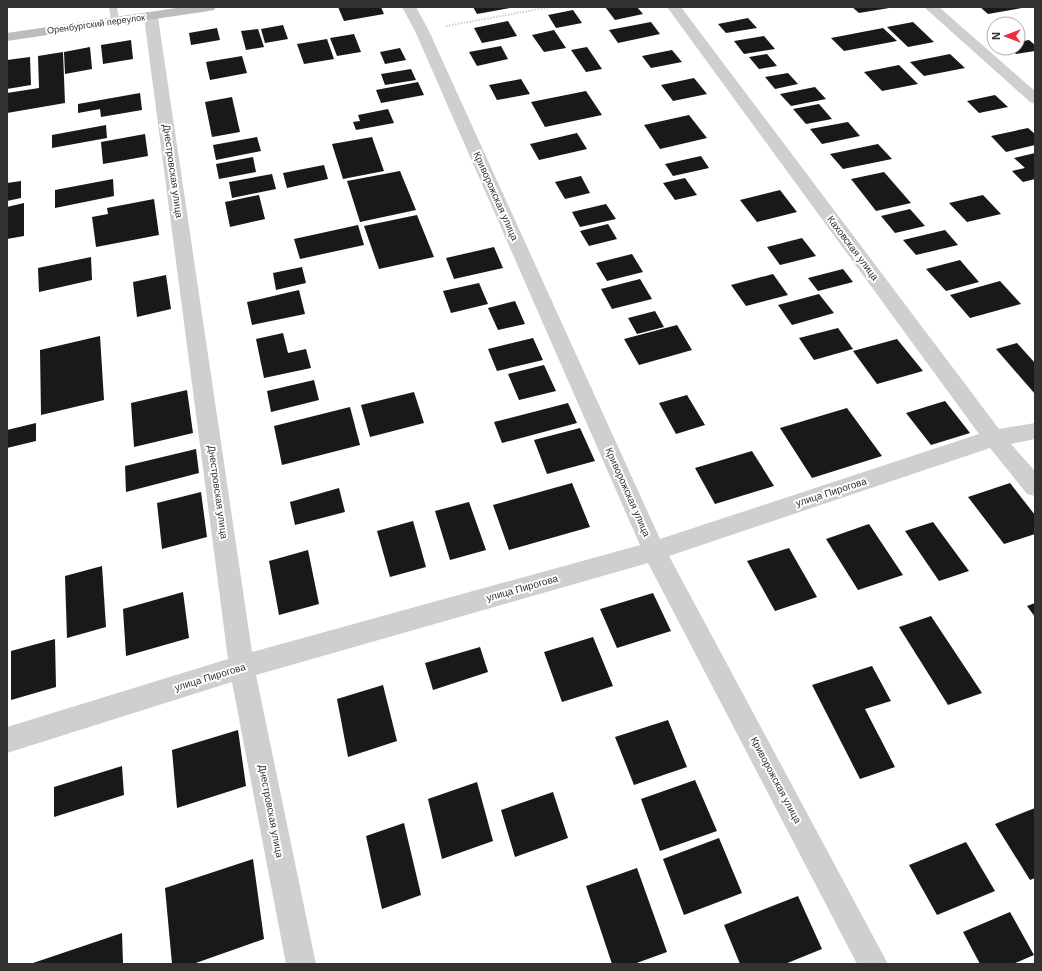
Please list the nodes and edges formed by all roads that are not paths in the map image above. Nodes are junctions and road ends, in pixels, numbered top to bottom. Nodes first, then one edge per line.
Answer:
1 (209, 7) edge
2 (409, 7) edge
3 (674, 7) edge
4 (931, 7) edge
5 (114, 14) edge
6 (151, 17) junction
7 (7, 37) edge
8 (1035, 99) edge
9 (1035, 431) edge
10 (994, 438) junction
11 (1035, 487) edge
12 (654, 551) junction
13 (242, 667) junction
14 (7, 740) edge
15 (301, 964) edge
16 (873, 964) edge

1 - 6 street, Оренбургский переулок
2 - 12 street, Криворожская улица
3 - 10 street, Каховская улица
4 - 8 street
5 - 6 street, Оренбургский переулок
5 - 7 street, Оренбургский переулок
6 - 13 street, Днестровская улица
9 - 10 street, улица Пирогова
10 - 11 street, Каховская улица
10 - 12 street, улица Пирогова
12 - 13 street, улица Пирогова
12 - 16 street, Криворожская улица
13 - 14 street, улица Пирогова
13 - 15 street, Днестровская улица

